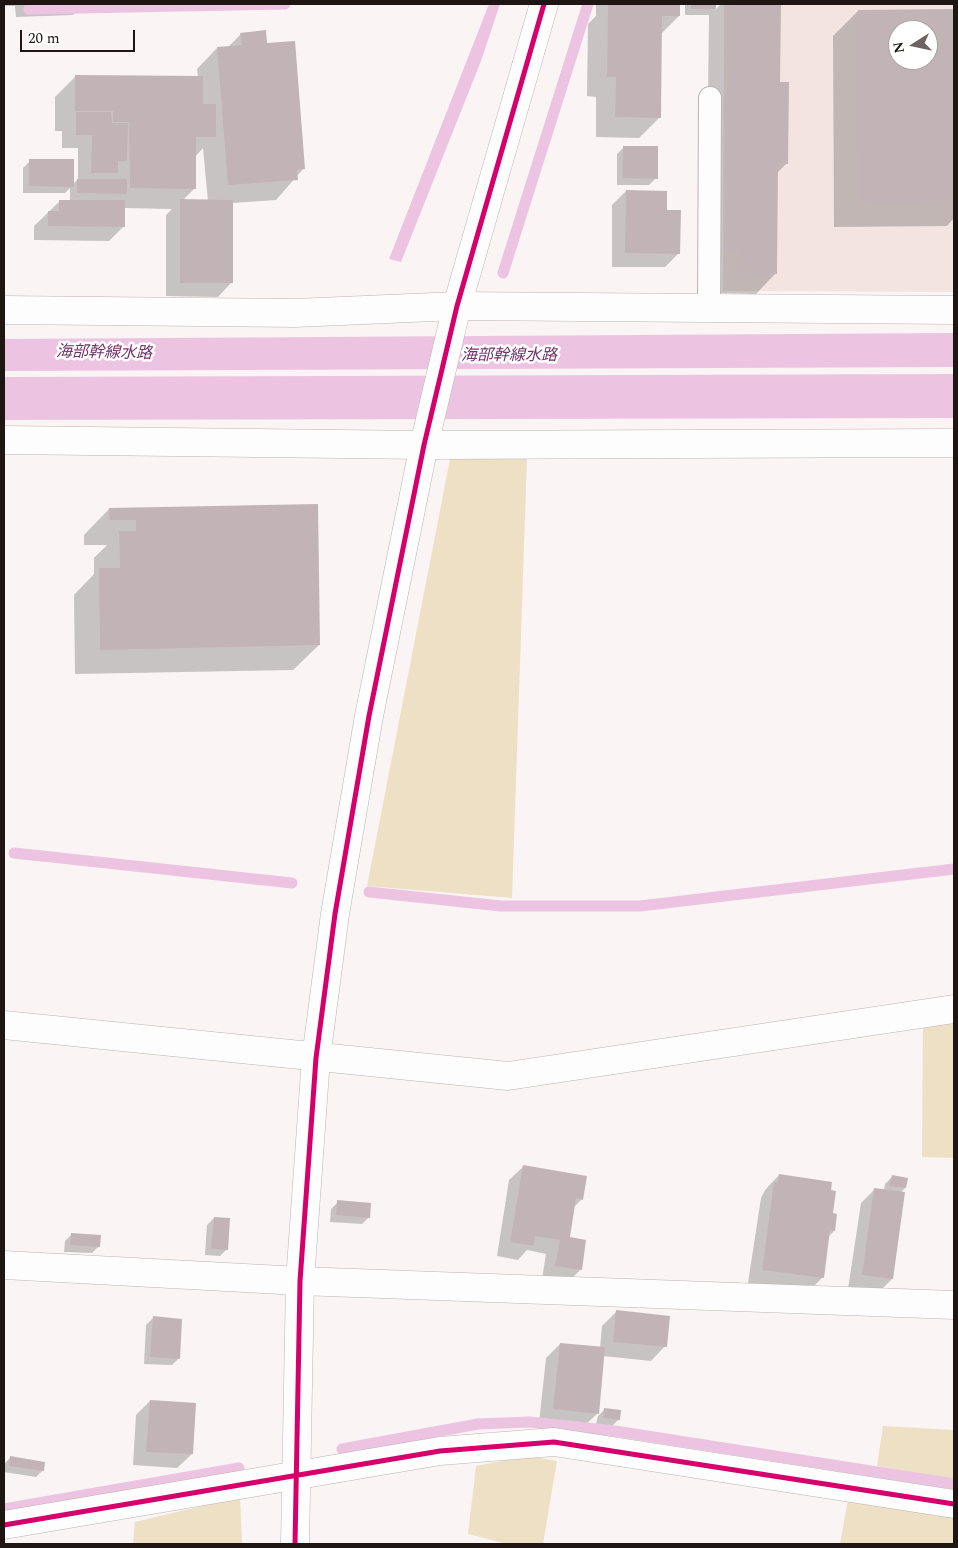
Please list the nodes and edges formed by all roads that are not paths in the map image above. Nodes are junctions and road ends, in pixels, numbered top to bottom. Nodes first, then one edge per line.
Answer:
1 (544, 4) edge
2 (710, 98) dead end
3 (709, 309) junction
4 (4, 310) edge
5 (954, 310) edge
6 (455, 315) junction
7 (4, 440) edge
8 (954, 443) edge
9 (424, 444) junction
10 (954, 1010) edge
11 (4, 1025) edge
12 (316, 1058) junction
13 (4, 1265) edge
14 (300, 1281) junction
15 (954, 1305) edge
16 (295, 1476) junction
17 (954, 1504) edge
18 (4, 1525) edge
19 (295, 1544) edge

1 - 6 street
2 - 3 lane
3 - 5 street
3 - 6 street
4 - 6 street
6 - 9 street
7 - 9 street
8 - 9 street
9 - 12 street
10 - 12 street
11 - 12 street
12 - 14 street
13 - 14 street
14 - 15 street
14 - 16 street
16 - 17 street
16 - 18 street
16 - 19 street

